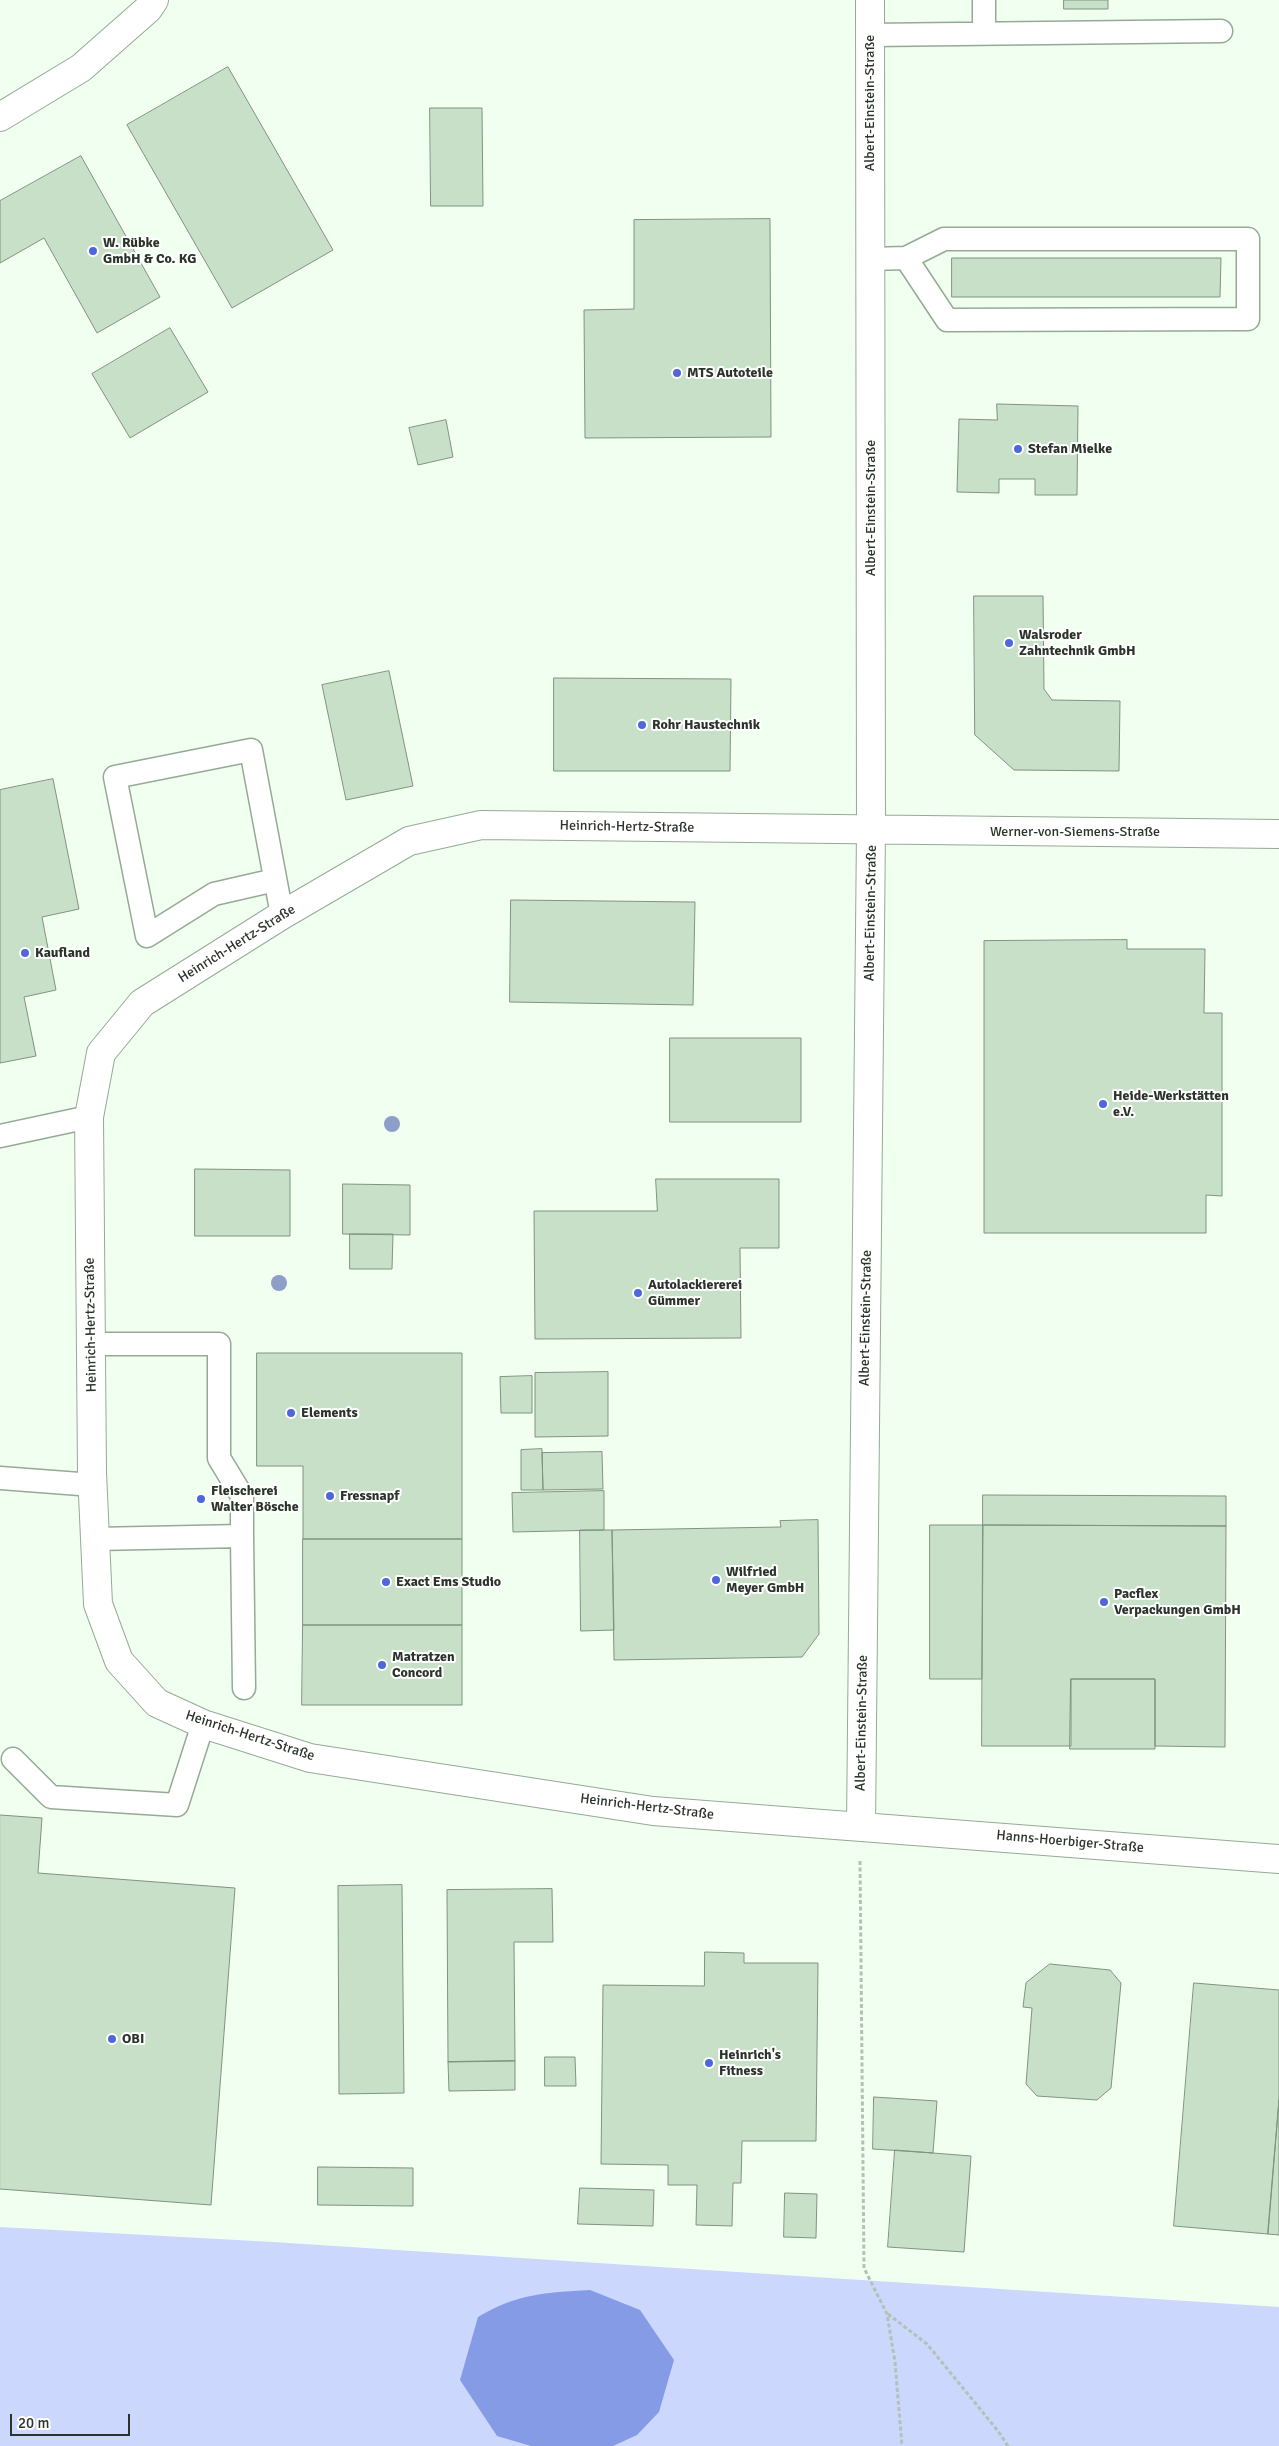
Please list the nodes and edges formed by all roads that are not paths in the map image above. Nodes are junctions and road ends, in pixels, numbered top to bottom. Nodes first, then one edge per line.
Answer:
1 (154, 0) edge
2 (870, 0) edge
3 (984, 0) edge
4 (1221, 30) dead end
5 (984, 33) junction
6 (870, 35) junction
7 (0, 117) edge
8 (906, 258) junction
9 (870, 259) junction
10 (871, 830) junction
11 (1279, 834) edge
12 (275, 880) junction
13 (282, 915) junction
14 (89, 1117) junction
15 (0, 1136) edge
16 (91, 1344) junction
17 (0, 1478) edge
18 (93, 1485) junction
19 (242, 1536) junction
20 (95, 1539) junction
21 (244, 1688) dead end
22 (203, 1724) junction
23 (13, 1759) dead end
24 (861, 1826) junction
25 (1279, 1859) edge

1 - 7 street
2 - 6 street, Albert-Einstein-Straße
3 - 5 lane
4 - 5 lane
5 - 6 lane
6 - 9 street, Albert-Einstein-Straße
8 - 8 lane
8 - 9 lane
9 - 10 street, Albert-Einstein-Straße
10 - 11 street, Werner-von-Siemens-Straße
10 - 13 street, Heinrich-Hertz-Straße
10 - 24 street, Albert-Einstein-Straße
12 - 12 lane
12 - 13 lane
13 - 14 street, Heinrich-Hertz-Straße
14 - 15 lane
14 - 16 street, Heinrich-Hertz-Straße
16 - 18 street, Heinrich-Hertz-Straße
16 - 19 lane
17 - 18 lane
18 - 20 street, Heinrich-Hertz-Straße
19 - 20 lane
19 - 21 lane
20 - 22 street, Heinrich-Hertz-Straße
22 - 23 lane
22 - 24 street, Heinrich-Hertz-Straße
24 - 25 street, Hanns-Hoerbiger-Straße

